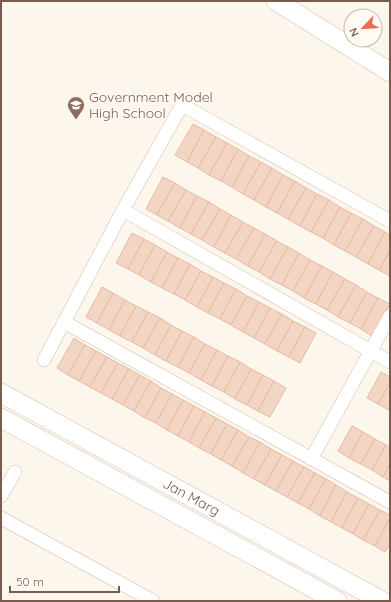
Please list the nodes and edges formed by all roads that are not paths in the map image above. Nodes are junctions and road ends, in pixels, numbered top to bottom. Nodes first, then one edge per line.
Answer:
1 (276, 1) edge
2 (390, 72) edge
3 (123, 210) junction
4 (390, 221) edge
5 (390, 316) edge
6 (64, 322) junction
7 (370, 351) junction
8 (44, 360) dead end
9 (390, 362) edge
10 (1, 393) edge
11 (1, 418) edge
12 (311, 459) junction
13 (15, 472) dead end
14 (1, 496) edge
15 (390, 502) edge
16 (1, 518) edge
17 (153, 601) edge
18 (337, 601) edge
19 (382, 601) edge

1 - 2 main road
3 - 4 street
3 - 6 street
3 - 7 street
5 - 7 street
6 - 8 street
6 - 12 street
7 - 9 street
7 - 12 street
10 - 19 main road, Jan Marg
11 - 18 main road, Jan Marg
12 - 15 street
13 - 14 street
16 - 17 street

